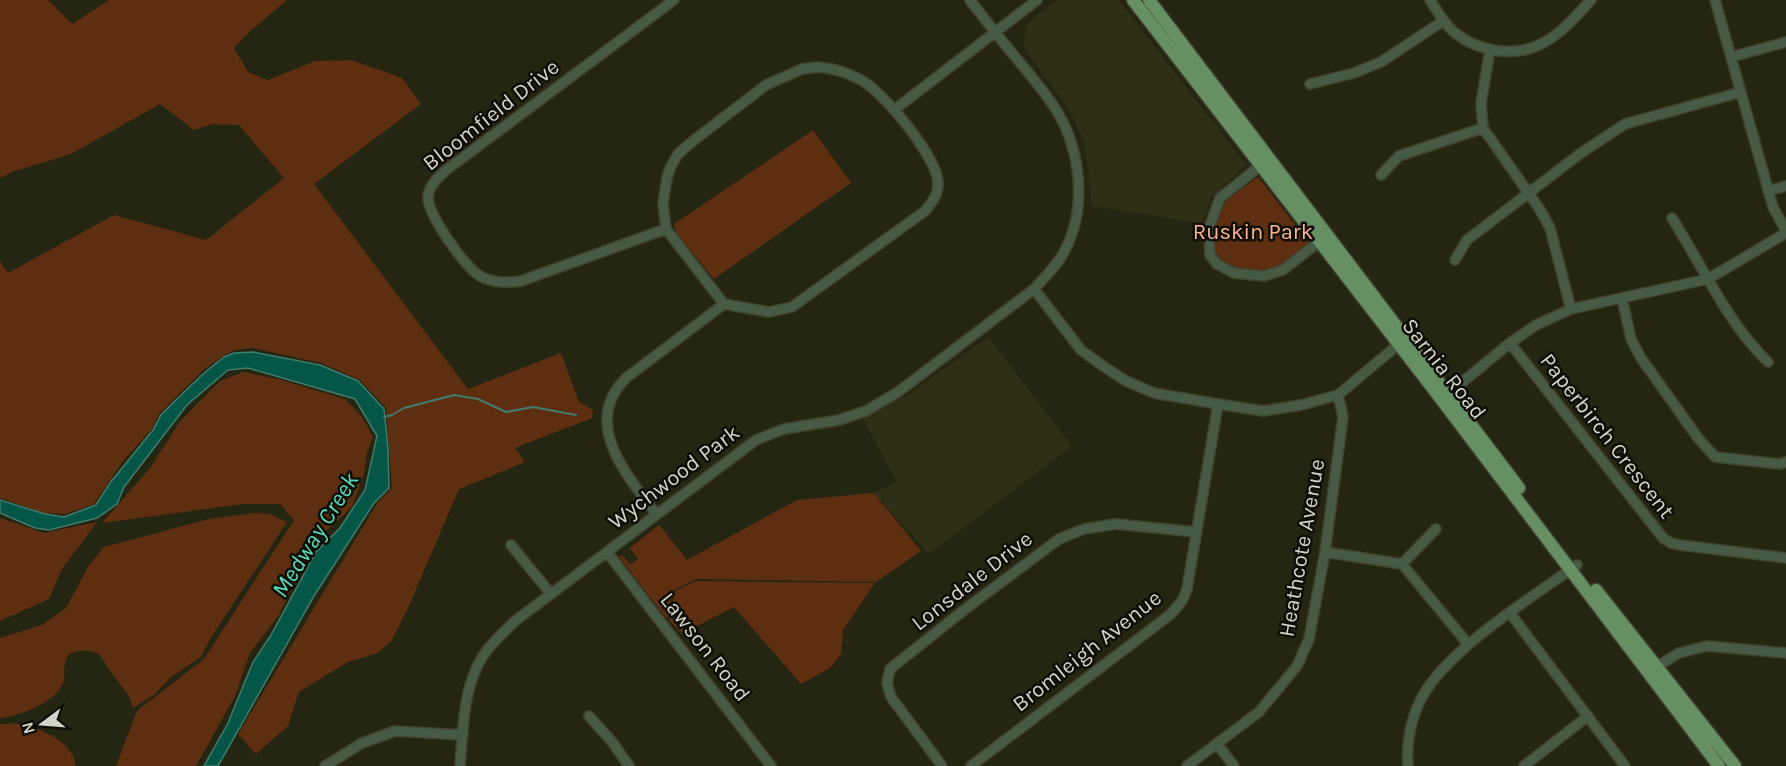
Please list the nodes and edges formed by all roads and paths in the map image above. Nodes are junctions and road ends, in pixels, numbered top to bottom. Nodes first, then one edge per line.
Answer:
1 (675, 0) edge
2 (970, 0) edge
3 (1037, 0) edge
4 (1133, 0) edge
5 (1149, 0) edge
6 (1430, 0) edge
7 (1591, 0) edge
8 (1715, 0) edge
9 (1443, 21) junction
10 (995, 32) junction
11 (1786, 42) edge
12 (1490, 50) junction
13 (1731, 57) junction
14 (1310, 84) dead end
15 (1741, 92) junction
16 (894, 110) junction
17 (1483, 128) junction
18 (1265, 163) junction
19 (1381, 175) dead end
20 (1786, 186) edge
21 (1768, 191) junction
22 (1528, 193) junction
23 (1672, 218) dead end
24 (666, 229) junction
25 (1786, 232) edge
26 (1324, 238) junction
27 (1455, 260) dead end
28 (1708, 279) junction
29 (1034, 289) junction
30 (1622, 298) junction
31 (724, 304) junction
32 (1571, 309) junction
33 (1510, 343) junction
34 (1399, 344) junction
35 (1768, 362) dead end
36 (1338, 395) junction
37 (1444, 396) junction
38 (1218, 404) junction
39 (1786, 462) edge
40 (656, 514) junction
41 (1436, 529) dead end
42 (1196, 532) junction
43 (511, 545) dead end
44 (607, 552) junction
45 (1325, 552) junction
46 (1786, 558) edge
47 (1402, 564) junction
48 (1574, 568) junction
49 (551, 594) junction
50 (1510, 613) junction
51 (1468, 644) junction
52 (1786, 653) edge
53 (1658, 666) junction
54 (588, 716) dead end
55 (1588, 716) junction
56 (463, 735) junction
57 (1218, 744) junction
58 (325, 766) edge
59 (460, 766) edge
60 (630, 766) edge
61 (771, 766) edge
62 (942, 766) edge
63 (971, 766) edge
64 (1187, 766) edge
65 (1234, 766) edge
66 (1408, 766) edge
67 (1524, 766) edge
68 (1625, 766) edge
69 (1719, 766) edge
70 (1735, 766) edge

1 - 24 street, Bloomfield Drive
2 - 10 street
3 - 10 street
4 - 18 main road, Sarnia Road
5 - 18 main road, Sarnia Road
6 - 9 street
7 - 12 street
8 - 13 street
9 - 12 street
9 - 14 street
10 - 16 street
10 - 29 street
11 - 13 street
12 - 17 street
13 - 15 street
15 - 21 street
15 - 22 street
16 - 24 street
16 - 31 street
17 - 19 street
17 - 22 street
18 - 26 main road, Sarnia Road
18 - 26 street
20 - 21 street
21 - 25 street
22 - 27 street
22 - 32 street
23 - 28 street
24 - 31 street
25 - 28 street
26 - 34 main road, Sarnia Road
26 - 37 main road, Sarnia Road
28 - 30 street
28 - 35 street
29 - 38 street
29 - 40 street, Wychwood Park
30 - 32 street
30 - 39 street
31 - 40 street
32 - 33 street
33 - 37 street
33 - 46 street, Paperbirch Crescent
34 - 36 street
34 - 37 main road, Sarnia Road
36 - 38 street
36 - 45 street, Heathcote Avenue
37 - 48 main road, Sarnia Road
38 - 42 street, Bromleigh Avenue
40 - 44 street, Wychwood Park
41 - 47 street
42 - 62 street, Lonsdale Drive
42 - 63 street, Bromleigh Avenue
43 - 49 street
44 - 49 street, Wychwood Park
44 - 61 street, Lawson Road
45 - 47 street
45 - 57 street, Heathcote Avenue
47 - 51 street
48 - 50 street
48 - 53 main road, Sarnia Road
48 - 69 main road, Sarnia Road
49 - 56 street, Wychwood Park
50 - 51 street
50 - 55 street
51 - 66 street
52 - 53 street
53 - 70 main road, Sarnia Road
54 - 60 street
55 - 67 street
55 - 68 street
56 - 58 street
56 - 59 street, Wychwood Park
57 - 64 street, Heathcote Avenue
57 - 65 street

